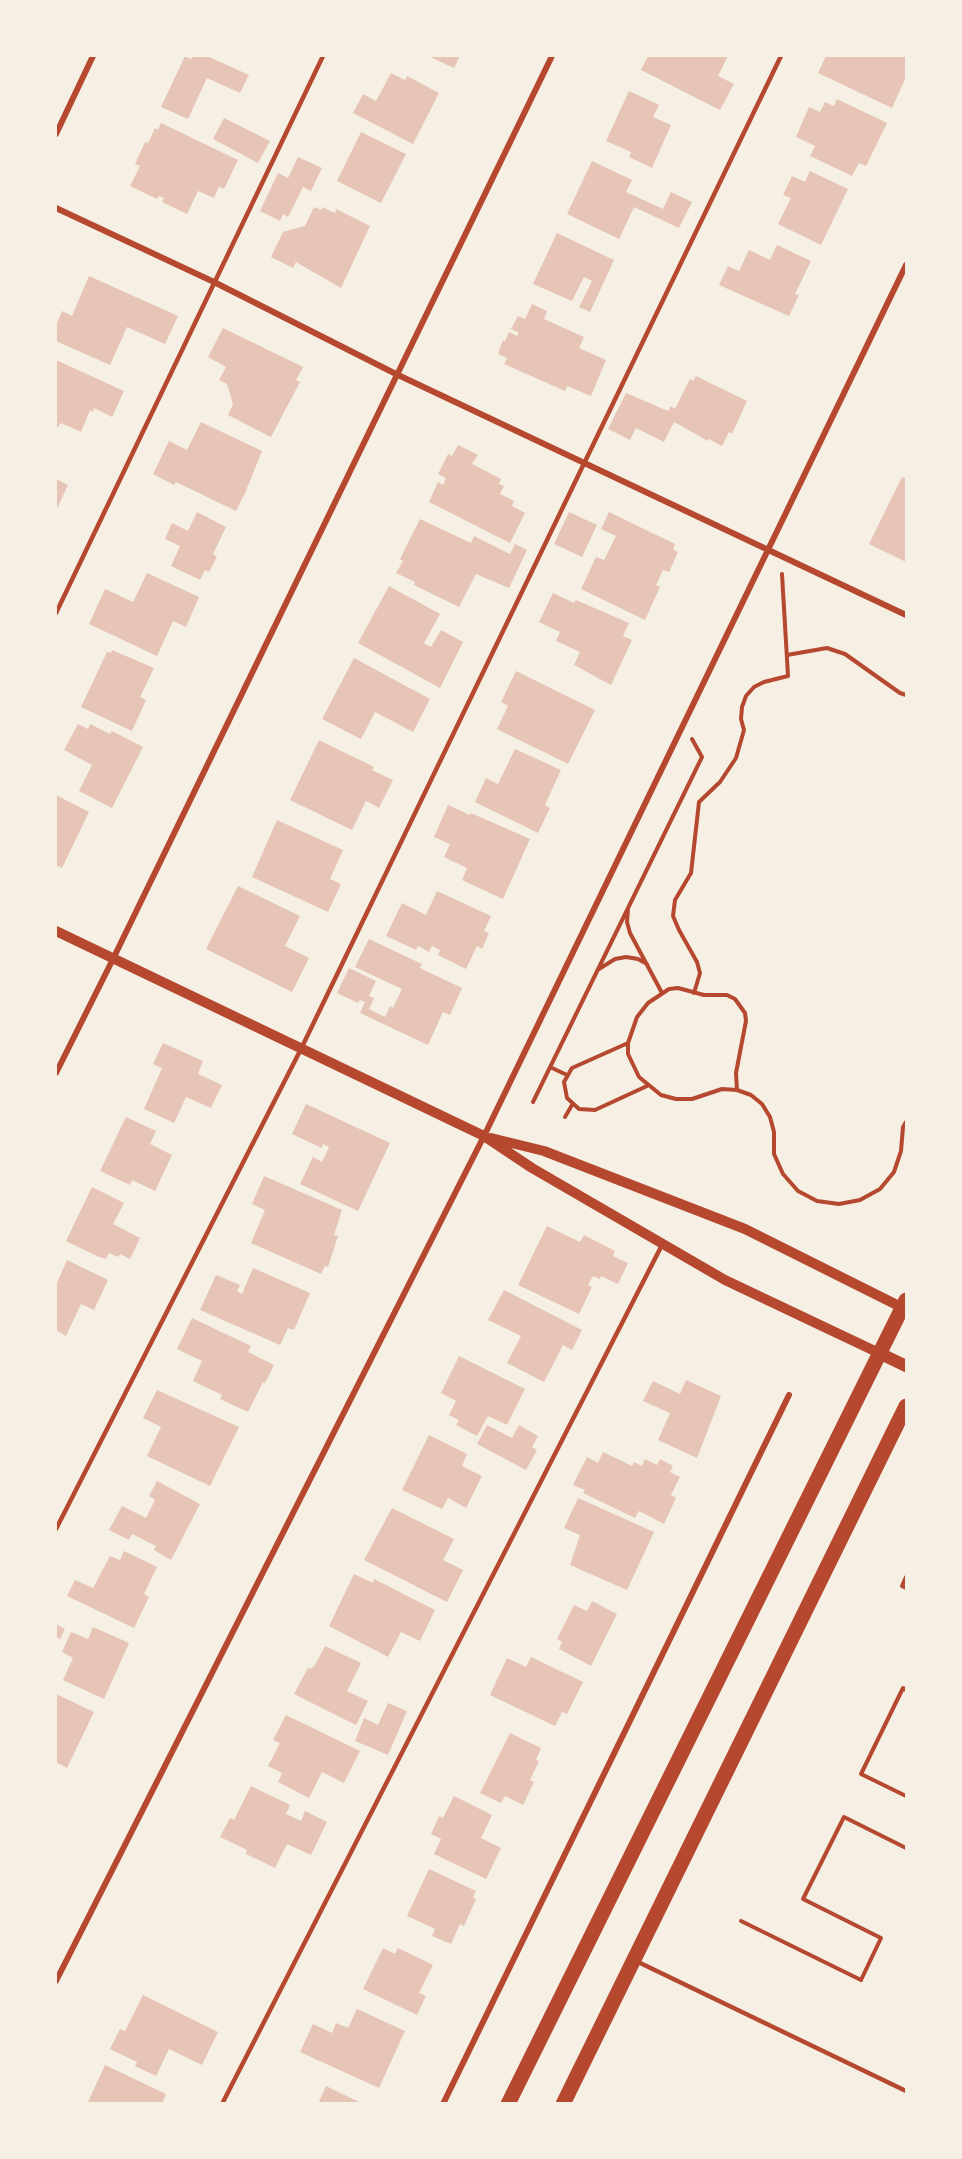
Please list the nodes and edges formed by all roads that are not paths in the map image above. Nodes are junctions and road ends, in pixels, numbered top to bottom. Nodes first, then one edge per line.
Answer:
1 (93, 56) edge
2 (323, 56) edge
3 (552, 56) edge
4 (781, 56) edge
5 (56, 134) edge
6 (56, 208) edge
7 (906, 266) edge
8 (214, 282) junction
9 (396, 374) junction
10 (584, 463) junction
11 (769, 550) junction
12 (56, 613) edge
13 (906, 615) edge
14 (56, 931) edge
15 (113, 959) junction
16 (301, 1049) junction
17 (56, 1073) edge
18 (484, 1136) junction
19 (663, 1243) junction
20 (905, 1306) edge
21 (879, 1353) junction
22 (906, 1366) edge
23 (789, 1395) dead end
24 (906, 1406) edge
25 (56, 1528) edge
26 (633, 1960) junction
27 (56, 1981) edge
28 (906, 2091) edge
29 (222, 2103) edge
30 (443, 2103) edge
31 (508, 2103) edge
32 (563, 2103) edge

1 - 5 street
2 - 8 lane
3 - 9 street
4 - 10 lane
6 - 8 street
7 - 11 street
8 - 9 street
8 - 12 lane
9 - 10 street
9 - 15 street
10 - 11 street
10 - 16 lane
11 - 13 street
11 - 18 street
14 - 15 street
15 - 16 street
15 - 17 street
16 - 18 street
16 - 25 lane
18 - 19 street
18 - 20 street
18 - 27 street
19 - 21 street
19 - 29 lane
20 - 21 main road
21 - 22 main road
21 - 31 main road
23 - 30 street
24 - 26 main road
26 - 28 lane
26 - 32 main road

